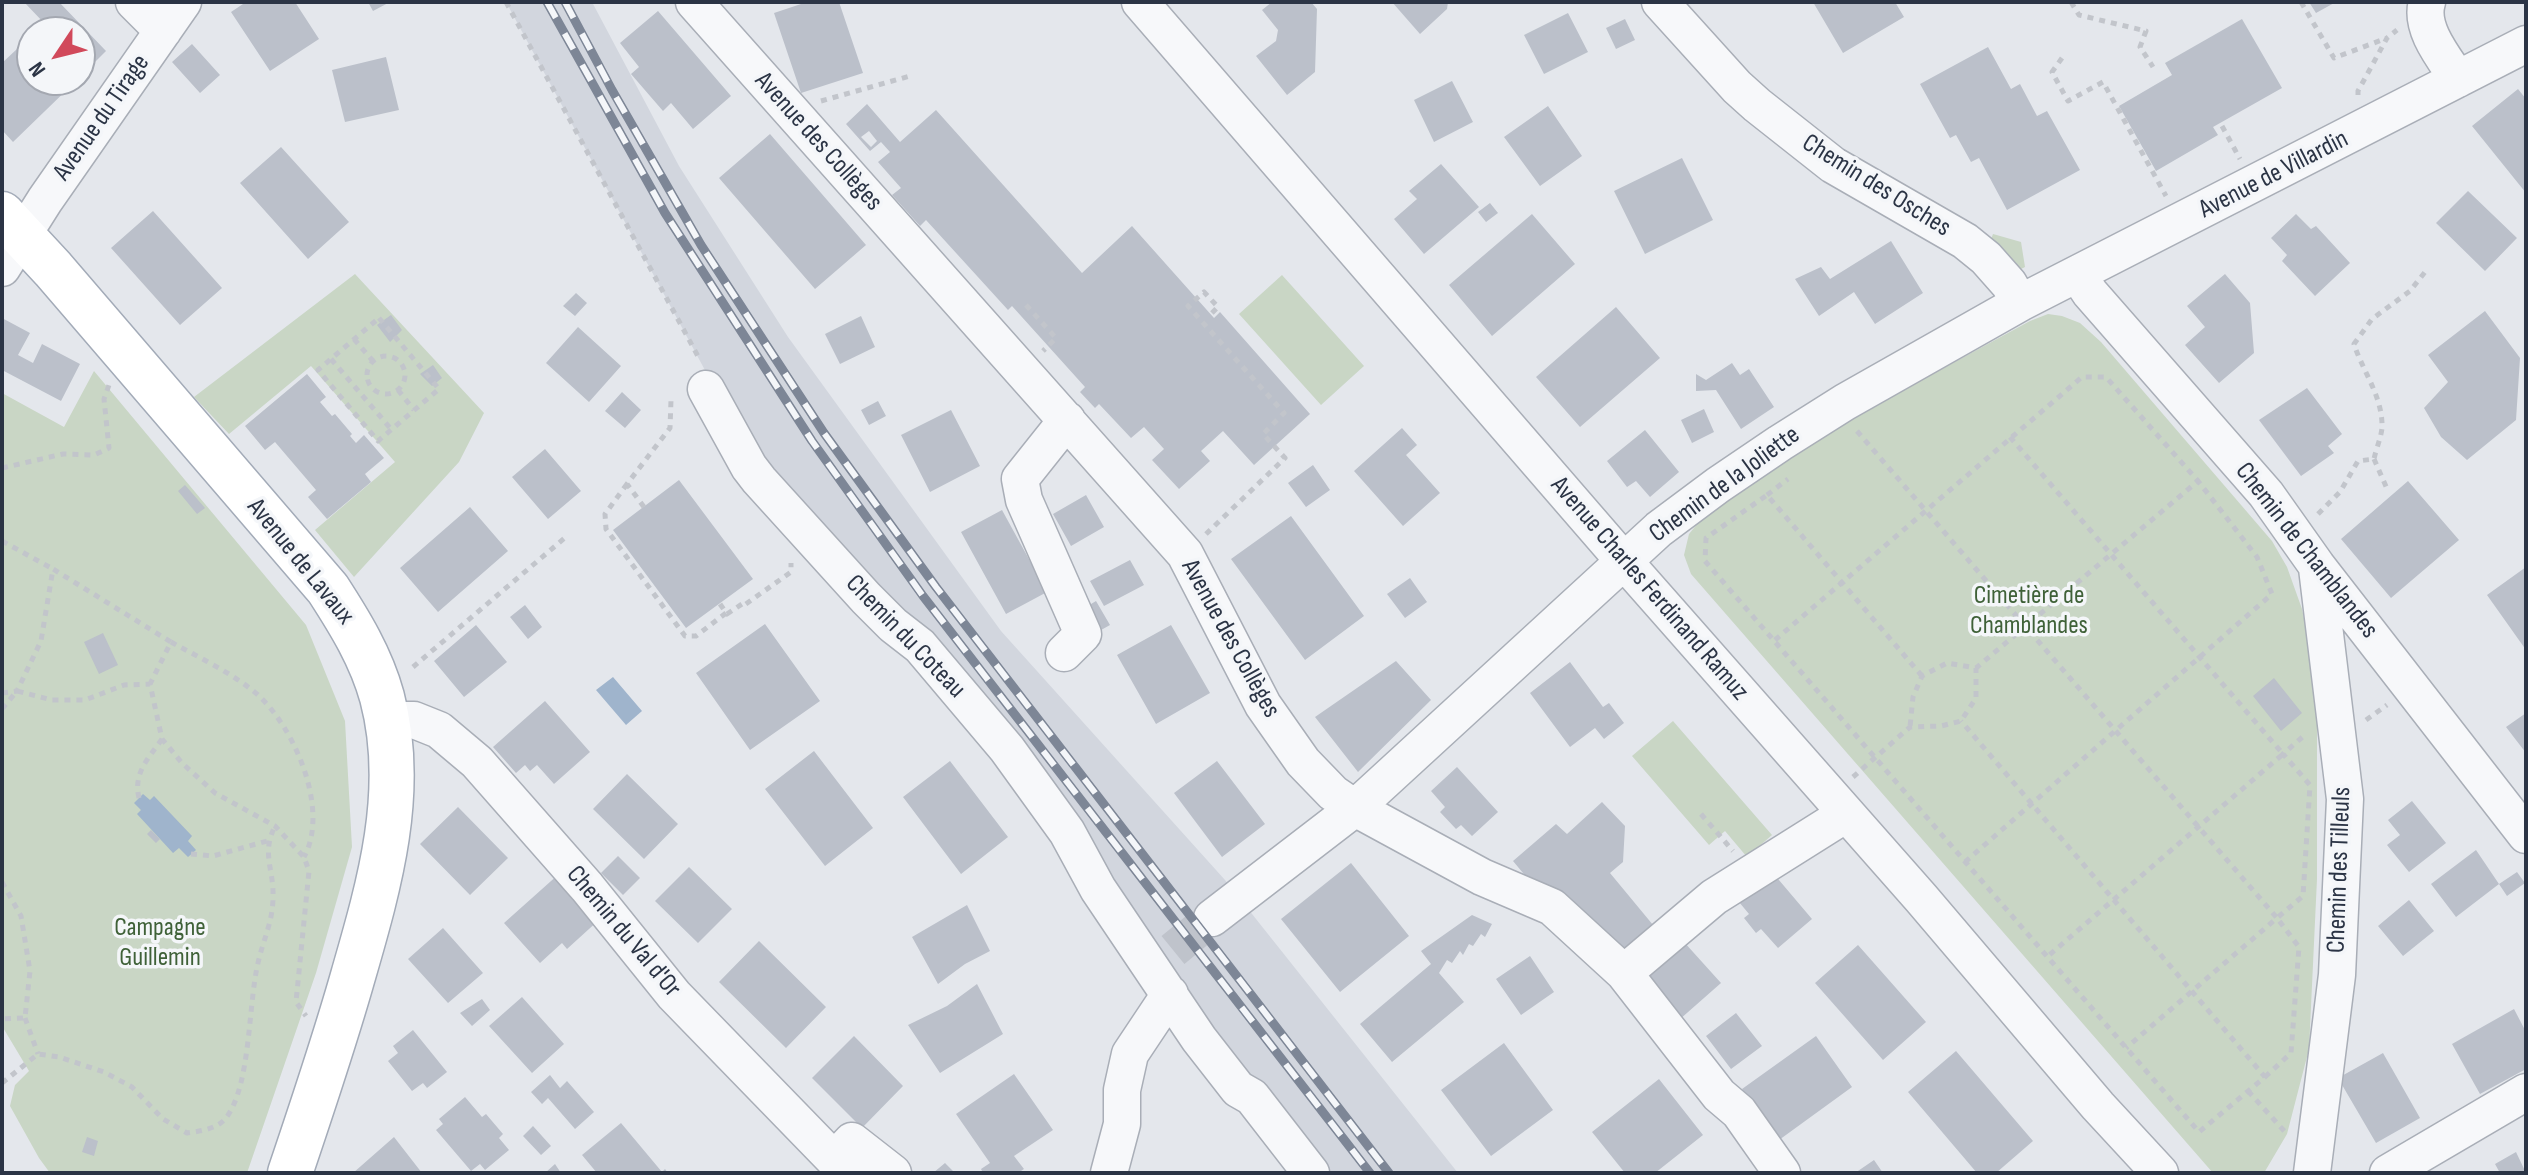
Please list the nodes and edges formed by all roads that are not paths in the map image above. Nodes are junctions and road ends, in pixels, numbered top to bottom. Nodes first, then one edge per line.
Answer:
1 (134, 2) edge
2 (183, 2) edge
3 (694, 2) edge
4 (1660, 2) edge
5 (1151, 5) edge
6 (2416, 13) edge
7 (163, 31) junction
8 (2526, 44) edge
9 (2458, 79) junction
10 (9, 239) edge
11 (2078, 275) junction
12 (2020, 303) junction
13 (706, 389) road end
14 (1067, 420) junction
15 (1623, 560) junction
16 (2317, 566) junction
17 (1064, 653) dead end
18 (387, 720) junction
19 (1847, 798) junction
20 (1355, 808) junction
21 (2526, 835) edge
22 (1212, 918) tunnel mouth
23 (1165, 971) junction
24 (1624, 973) junction
25 (2526, 1092) edge
26 (840, 1166) edge
27 (290, 1173) edge
28 (893, 1173) edge
29 (1109, 1173) edge
30 (1311, 1173) edge
31 (1782, 1173) edge
32 (2160, 1173) edge
33 (2312, 1173) edge
34 (2388, 1173) edge

1 - 7 street
2 - 7 street, Avenue du Tirage
3 - 14 street, Avenue des Collèges
4 - 12 street, Chemin des Osches
5 - 15 street, Avenue Charles Ferdinand Ramuz
6 - 9 street
7 - 10 street, Avenue du Tirage
8 - 9 street, Avenue de Villardin
9 - 11 street, Avenue de Villardin
10 - 18 main road, Avenue de Lavaux
11 - 12 street, Avenue de Villardin
11 - 16 street, Chemin de Chamblandes
12 - 15 street, Chemin de la Joliette
13 - 23 street, Chemin du Coteau
14 - 17 street
14 - 20 street, Avenue des Collèges
15 - 19 street, Avenue Charles Ferdinand Ramuz
15 - 20 street, Chemin de la Joliette
16 - 21 street, Chemin de Chamblandes
16 - 33 street, Chemin des Tilleuls
18 - 26 street, Chemin du Val d'Or
18 - 27 main road, Avenue de Lavaux
19 - 24 street
19 - 32 street, Avenue Charles Ferdinand Ramuz
20 - 22 street
20 - 24 street, Avenue des Collèges
23 - 29 street
23 - 30 street, Chemin du Coteau
24 - 31 street, Avenue des Collèges
25 - 34 street
26 - 28 street

